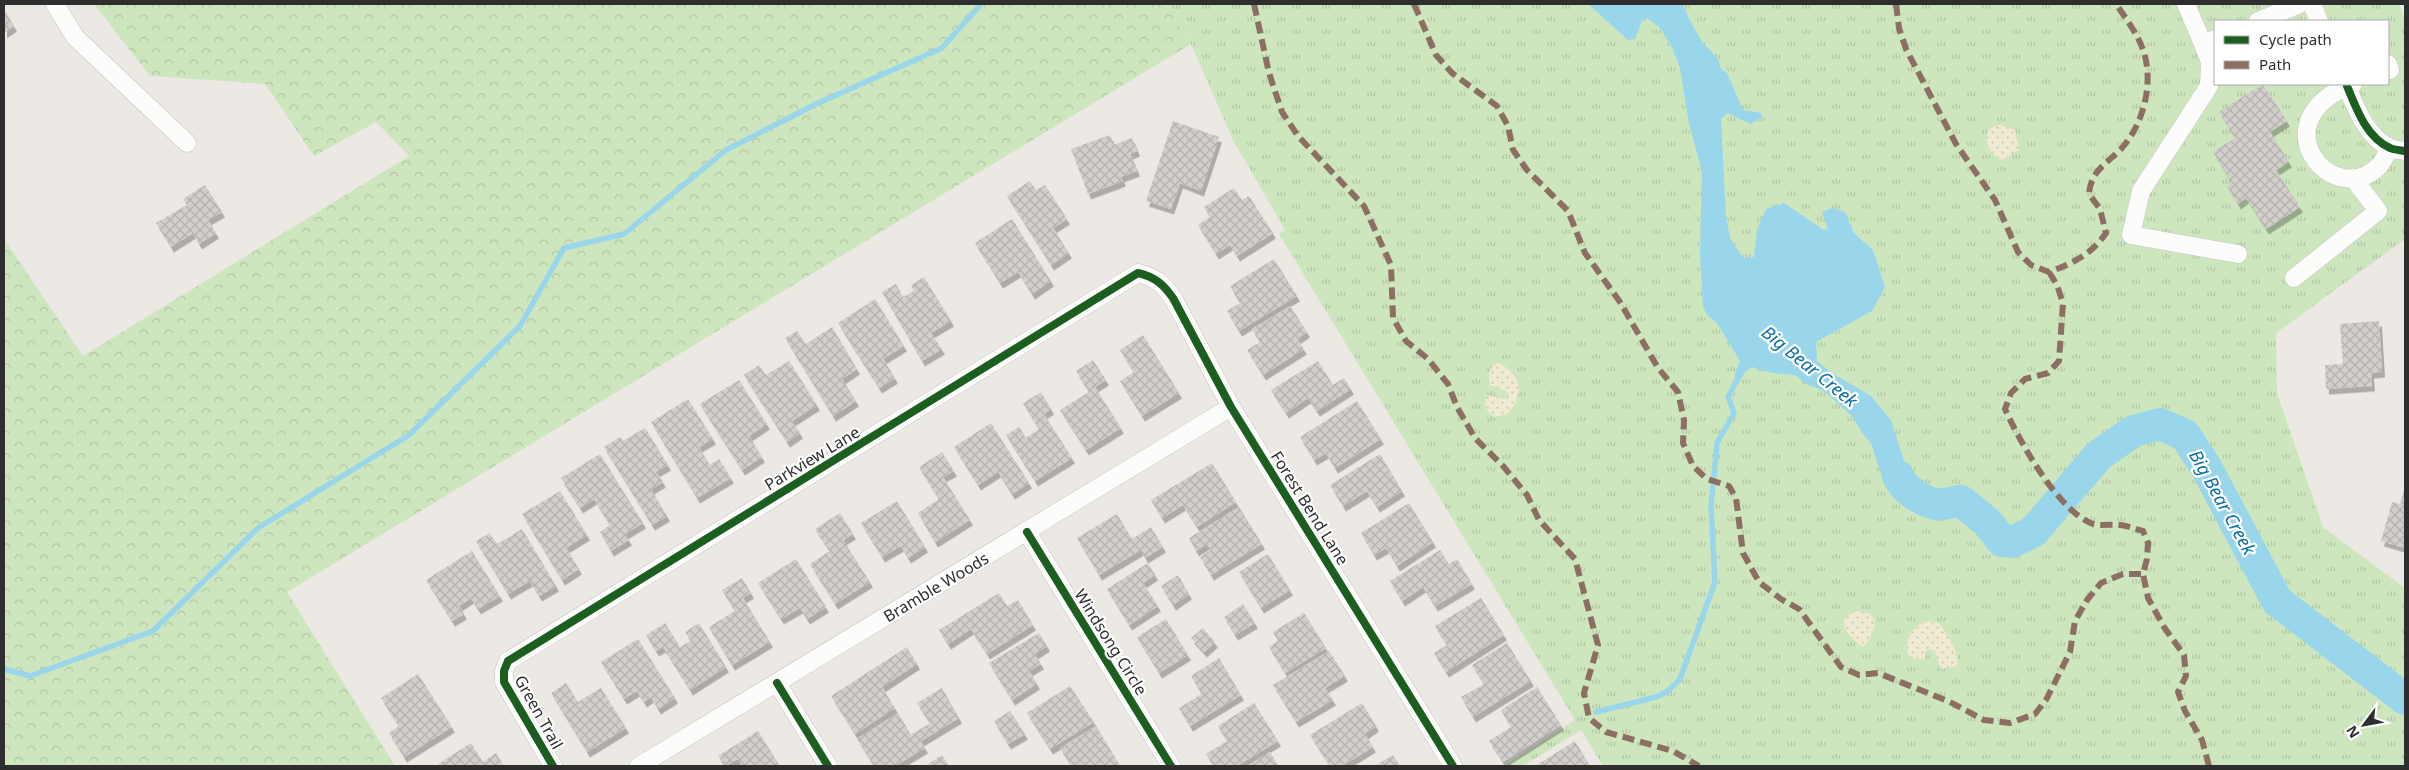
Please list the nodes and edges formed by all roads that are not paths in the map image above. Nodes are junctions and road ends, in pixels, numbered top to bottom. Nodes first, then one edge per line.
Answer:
1 (54, 4) edge
2 (2186, 4) edge
3 (2300, 4) edge
4 (2312, 4) edge
5 (2260, 20) edge
6 (2319, 20) edge
7 (2209, 42) edge
8 (2348, 85) edge
9 (187, 143) dead end
10 (2397, 150) edge
11 (2356, 178) junction
12 (2238, 254) dead end
13 (1138, 273) joint
14 (2294, 278) dead end
15 (1231, 407) junction
16 (1027, 532) junction
17 (504, 671) joint
18 (777, 683) junction
19 (553, 766) edge
20 (639, 766) edge
21 (828, 766) edge
22 (1171, 766) edge
23 (1453, 766) edge

1 - 9 street
2 - 7 street
3 - 5 street
4 - 6 street
7 - 12 street
8 - 10 street
8 - 11 street
10 - 11 street
11 - 14 street
13 - 15 street, Forest Bend Lane
13 - 17 street, Parkview Lane
15 - 16 street, Bramble Woods
15 - 23 street, Forest Bend Lane
16 - 18 street, Bramble Woods
16 - 22 street, Windsong Circle
17 - 19 street, Green Trail
18 - 20 street, Bramble Woods
18 - 21 street

